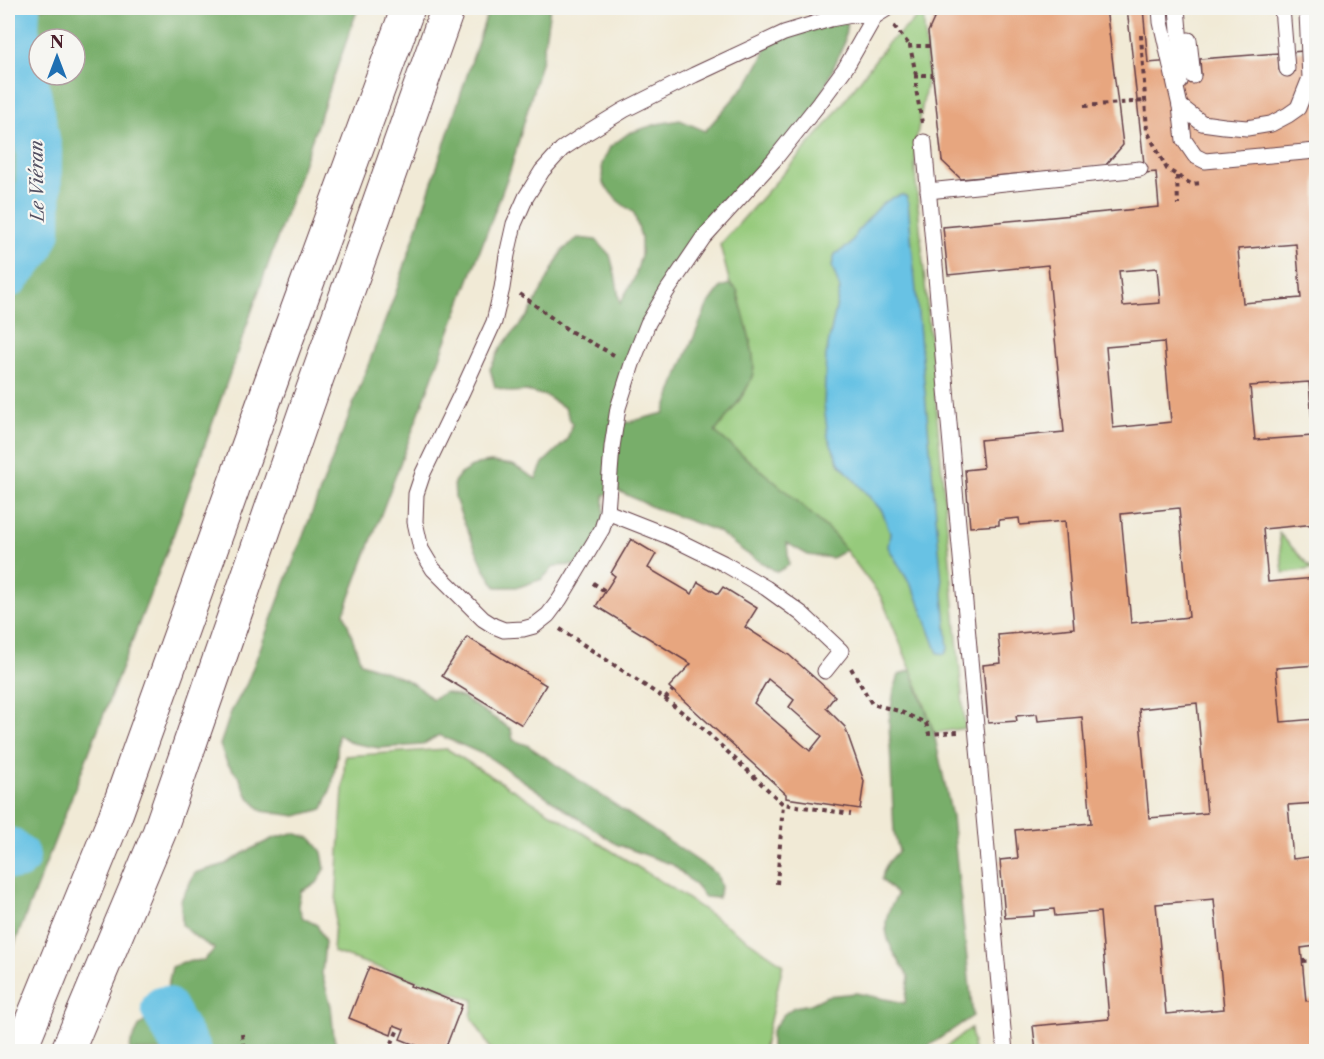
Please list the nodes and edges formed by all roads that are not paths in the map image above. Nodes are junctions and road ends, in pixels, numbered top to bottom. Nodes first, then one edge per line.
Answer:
1 (408, 8) edge
2 (448, 8) edge
3 (888, 8) edge
4 (1160, 8) edge
5 (1177, 8) edge
6 (1186, 8) edge
7 (1282, 8) edge
8 (1308, 8) edge
9 (874, 16) junction
10 (1287, 69) dead end
11 (1193, 76) dead end
12 (1180, 106) junction
13 (924, 142) dead end
14 (1317, 151) edge
15 (1140, 169) dead end
16 (928, 191) junction
17 (607, 512) junction
18 (825, 671) dead end
19 (19, 1052) edge
20 (68, 1052) edge
21 (1005, 1052) edge

1 - 19 highway
2 - 20 highway
3 - 9 lane
4 - 12 lane
5 - 12 lane
6 - 11 lane
7 - 10 lane
8 - 12 lane
9 - 17 lane
9 - 17 lane
12 - 14 lane
13 - 16 lane
15 - 16 lane
16 - 21 lane
17 - 18 lane

